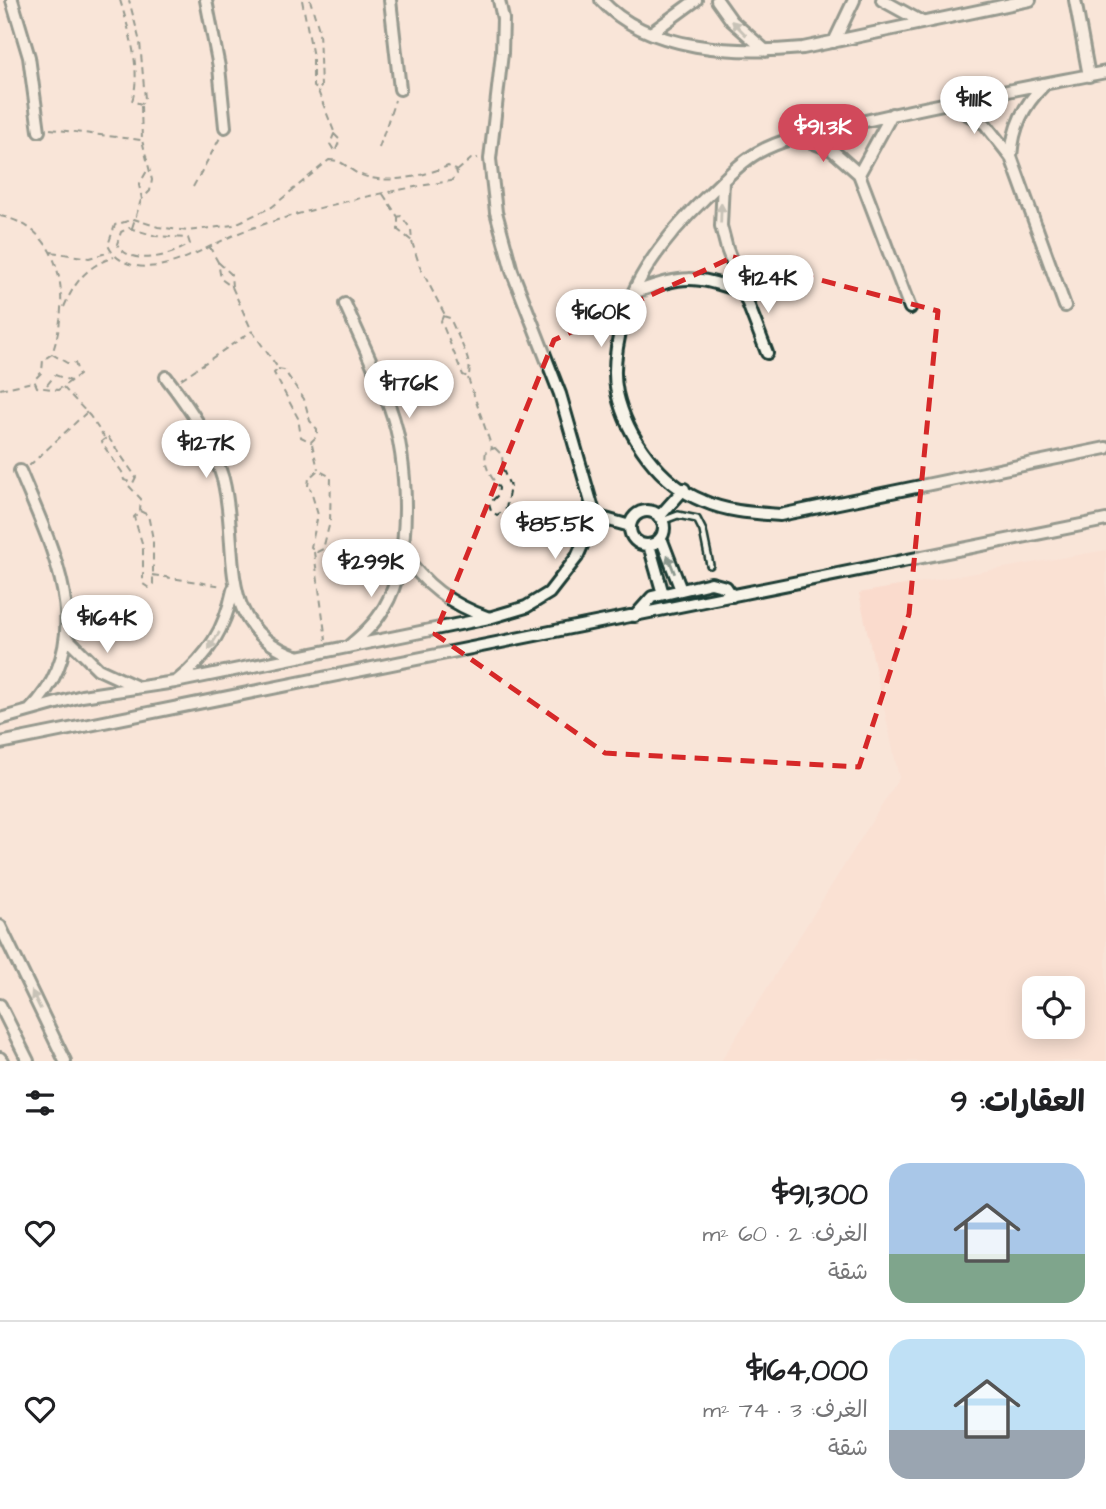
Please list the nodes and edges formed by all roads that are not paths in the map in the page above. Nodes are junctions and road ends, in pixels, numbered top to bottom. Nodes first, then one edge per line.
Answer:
1 (12, 0) edge
2 (206, 0) edge
3 (390, 0) edge
4 (499, 0) edge
5 (601, 0) edge
6 (696, 0) edge
7 (717, 0) edge
8 (854, 0) edge
9 (882, 0) edge
10 (984, 0) edge
11 (1030, 0) edge
12 (1075, 0) edge
13 (978, 11) junction
14 (922, 22) junction
15 (651, 33) junction
16 (834, 42) junction
17 (766, 51) junction
18 (1106, 72) edge
19 (1091, 75) junction
20 (1106, 83) edge
21 (1044, 85) junction
22 (400, 87) road end
23 (948, 103) junction
24 (892, 114) junction
25 (225, 126) road end
26 (39, 129) road end
27 (799, 137) junction
28 (1011, 157) junction
29 (859, 174) junction
30 (723, 181) junction
31 (741, 291) junction
32 (636, 292) junction
33 (345, 303) dead end
34 (1065, 306) dead end
35 (910, 308) dead end
36 (767, 353) dead end
37 (169, 381) road end
38 (1106, 448) edge
39 (20, 472) road end
40 (684, 489) junction
41 (594, 516) junction
42 (660, 519) junction
43 (1106, 520) edge
44 (630, 526) junction
45 (661, 538) junction
46 (649, 545) junction
47 (402, 551) junction
48 (710, 565) dead end
49 (234, 588) junction
50 (681, 590) junction
51 (663, 594) junction
52 (732, 596) junction
53 (635, 616) junction
54 (489, 618) junction
55 (67, 638) junction
56 (345, 650) junction
57 (302, 657) junction
58 (175, 682) junction
59 (138, 687) junction
60 (28, 712) junction
61 (0, 719) edge
62 (0, 743) edge
63 (0, 926) edge
64 (0, 1005) edge
65 (28, 1061) edge
66 (65, 1061) edge

1 - 26 street
2 - 25 street
3 - 22 street
4 - 41 street
5 - 15 street
6 - 15 street
17 -> 7 street
8 - 16 street
9 - 14 street
10 - 13 street
11 - 13 street
12 - 19 street
13 - 14 street
14 - 16 street
15 - 17 street
16 - 17 street
18 - 19 street
19 - 20 street
19 - 21 street
21 - 23 street
21 - 28 street
23 - 24 street
23 - 28 street
24 - 27 street
24 - 29 street
27 - 29 street
27 - 30 street
28 - 34 street
29 - 35 street
31 -> 30 street
30 - 32 street
31 - 32 street
31 - 36 street
32 - 40 street
33 - 47 street
37 - 49 street
38 - 40 street
39 - 55 street
40 - 42 street
41 - 44 street
41 - 54 street
42 - 44 street
42 - 45 street
42 - 48 lane
43 - 52 street
44 - 46 street
45 - 46 street
50 -> 45 street
46 - 51 street
47 - 54 street
47 - 56 street
49 - 57 street
49 -> 58 street
50 - 51 street
50 - 52 street
51 - 53 street
52 - 53 street
53 - 62 street
54 - 56 street
55 - 59 street
55 - 60 street
56 - 57 street
57 - 58 street
58 - 59 street
59 - 60 street
60 - 61 street
66 -> 63 street
64 - 65 street

